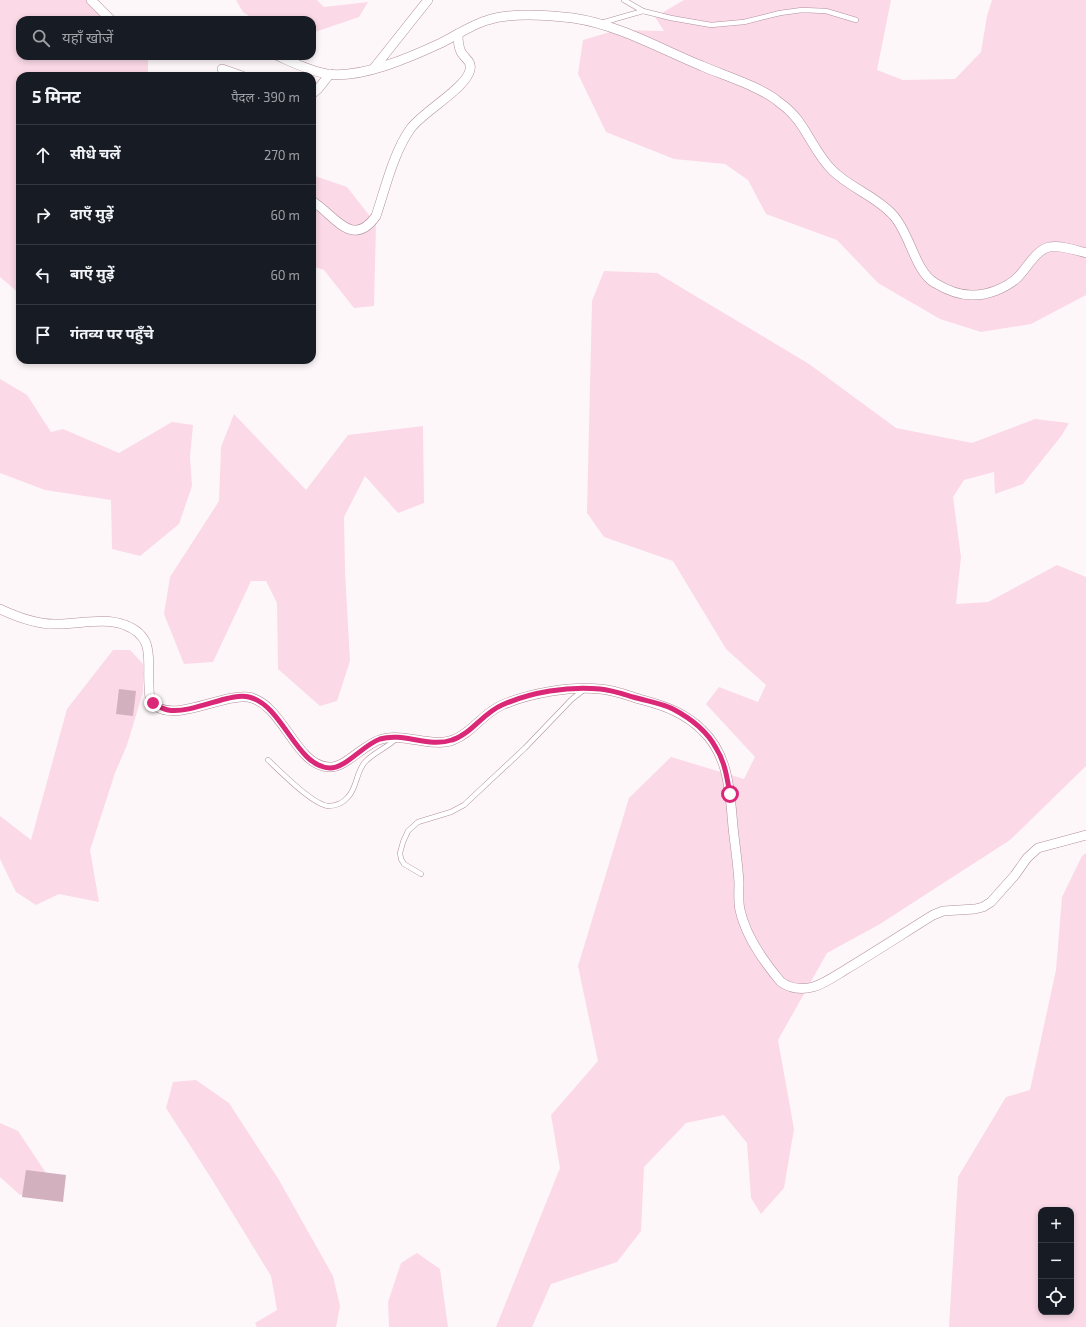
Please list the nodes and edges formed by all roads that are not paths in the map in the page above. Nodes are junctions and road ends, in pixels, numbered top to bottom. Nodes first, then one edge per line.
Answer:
1 (92, 0) edge
2 (428, 0) edge
3 (624, 0) edge
4 (643, 11) junction
5 (108, 16) edge
6 (856, 20) dead end
7 (599, 23) junction
8 (458, 34) junction
9 (287, 60) edge
10 (374, 68) junction
11 (222, 69) dead end
12 (231, 72) edge
13 (330, 74) junction
14 (316, 91) edge
15 (316, 204) edge
16 (1086, 253) edge
17 (0, 609) edge
18 (586, 688) junction
19 (398, 737) junction
20 (268, 760) dead end
21 (1086, 835) edge
22 (421, 874) dead end

1 - 5 street
2 - 10 street
3 - 4 lane
4 - 6 lane
4 - 7 lane
7 - 8 street
7 - 16 street
8 - 10 street
8 - 15 street
9 - 13 street
10 - 13 street
11 - 12 street
13 - 14 street
17 - 19 street
18 - 19 street
18 - 21 street
18 - 22 lane
19 - 20 lane

